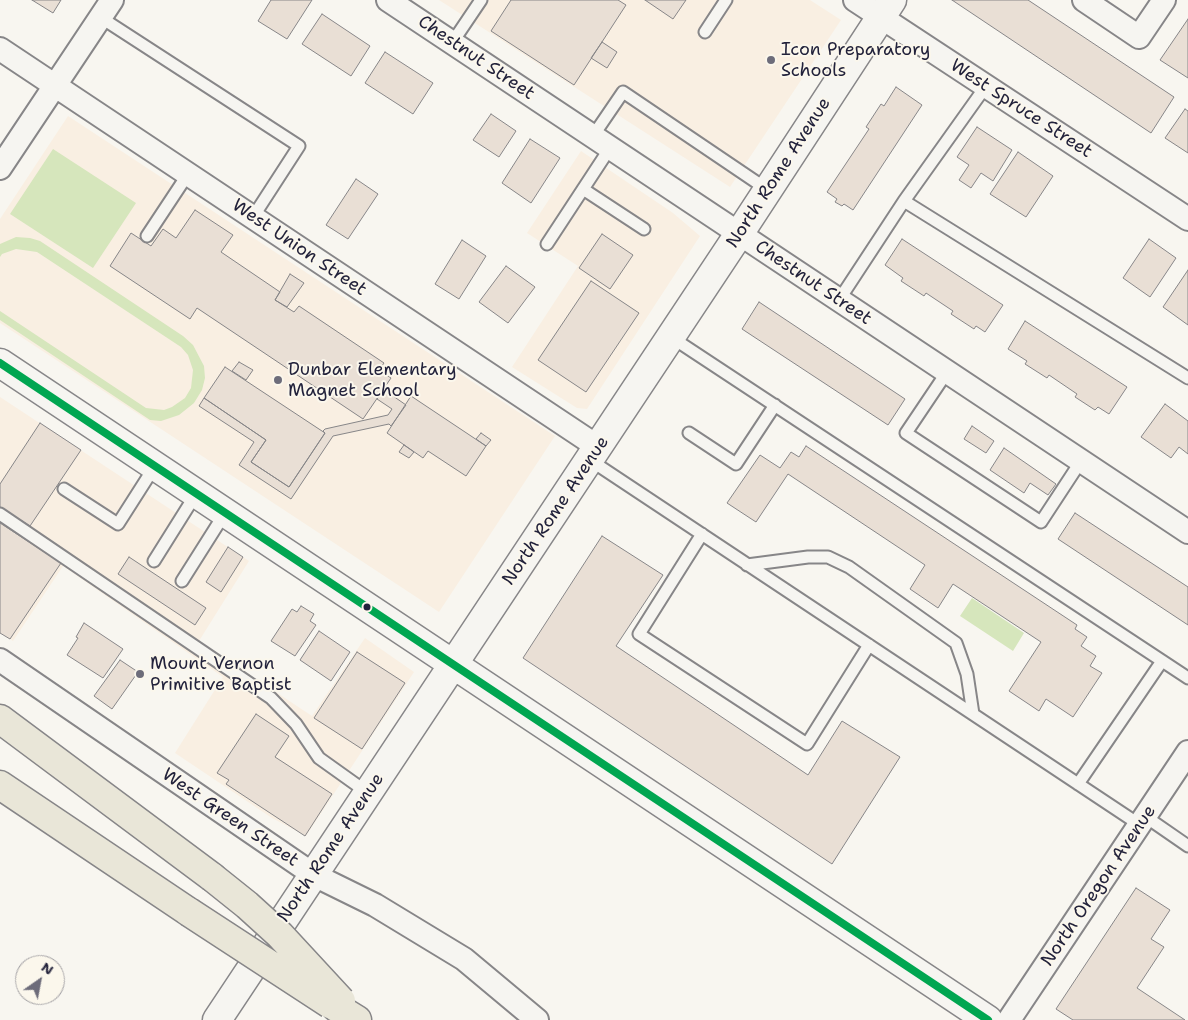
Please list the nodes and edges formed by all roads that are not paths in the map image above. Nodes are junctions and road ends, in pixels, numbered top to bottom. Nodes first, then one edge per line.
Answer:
1 (388, 0) edge
2 (481, 0) edge
3 (726, 0) edge
4 (855, 0) edge
5 (1084, 0) edge
6 (1164, 0) edge
7 (106, 9) edge
8 (887, 9) edge
9 (705, 32) dead end
10 (452, 42) junction
11 (0, 49) edge
12 (55, 85) junction
13 (986, 86) junction
14 (602, 142) junction
15 (0, 168) edge
16 (188, 174) junction
17 (583, 189) junction
18 (768, 190) junction
19 (904, 201) junction
20 (253, 217) junction
21 (1188, 218) edge
22 (644, 229) dead end
23 (739, 234) junction
24 (147, 236) dead end
25 (547, 244) dead end
26 (839, 300) junction
27 (671, 337) junction
28 (0, 363) edge
29 (947, 372) junction
30 (1188, 378) edge
31 (775, 405) junction
32 (689, 433) dead end
33 (594, 453) junction
34 (1082, 461) junction
35 (155, 466) junction
36 (64, 489) dead end
37 (196, 494) junction
38 (225, 513) junction
39 (0, 514) edge
40 (1188, 532) edge
41 (702, 534) junction
42 (154, 560) dead end
43 (747, 564) junction
44 (182, 581) dead end
45 (869, 645) junction
46 (0, 660) edge
47 (1162, 661) junction
48 (454, 664) junction
49 (1188, 678) edge
50 (973, 714) junction
51 (0, 719) edge
52 (1188, 752) edge
53 (1078, 784) junction
54 (0, 785) edge
55 (368, 793) junction
56 (1143, 821) junction
57 (1188, 846) edge
58 (314, 874) junction
59 (347, 1012) edge
60 (217, 1020) edge
61 (537, 1020) edge
62 (988, 1020) edge
63 (1009, 1020) edge

1 - 10 street, Chestnut Street
2 - 10 lane
3 - 9 lane
4 - 8 street, West Spruce Street
5 - 6 street
7 - 12 street
7 - 20 lane
8 - 13 street, West Spruce Street
8 - 18 street, North Rome Avenue
10 - 14 street, Chestnut Street
11 - 12 street, West Union Street
12 - 15 street
12 - 16 street, West Union Street
13 - 19 lane
13 - 21 street, West Spruce Street
14 - 17 lane
14 - 18 lane
14 - 23 street, Chestnut Street
16 - 20 street, West Union Street
16 - 24 lane
17 - 22 lane
17 - 25 lane
18 - 23 street, North Rome Avenue
19 - 26 lane
19 - 30 lane
20 - 33 street, West Union Street
23 - 26 street, Chestnut Street
23 - 27 street, North Rome Avenue
26 - 29 street, Chestnut Street
27 - 31 lane
27 - 33 street, North Rome Avenue
28 - 35 street
29 - 34 street, Chestnut Street
29 - 34 lane
31 - 32 lane
31 - 47 lane
33 - 41 lane
33 - 48 street, North Rome Avenue
34 - 40 street, Chestnut Street
35 - 36 lane
35 - 37 street
37 - 38 street
37 - 42 lane
38 - 44 lane
38 - 48 street
39 - 55 lane
41 - 43 lane
41 - 45 lane
43 - 45 lane
43 - 50 lane
45 - 50 lane
46 - 58 street, West Green Street
47 - 49 lane
47 - 53 lane
48 - 55 street, North Rome Avenue
48 - 62 street
50 - 53 lane
51 - 59 highway, bridge
52 - 56 street, North Oregon Avenue
53 - 56 lane
54 - 59 highway, bridge
55 - 58 street, North Rome Avenue
56 - 57 lane
56 - 63 street, North Oregon Avenue
58 - 60 street, North Rome Avenue
58 - 61 street, West Green Street

